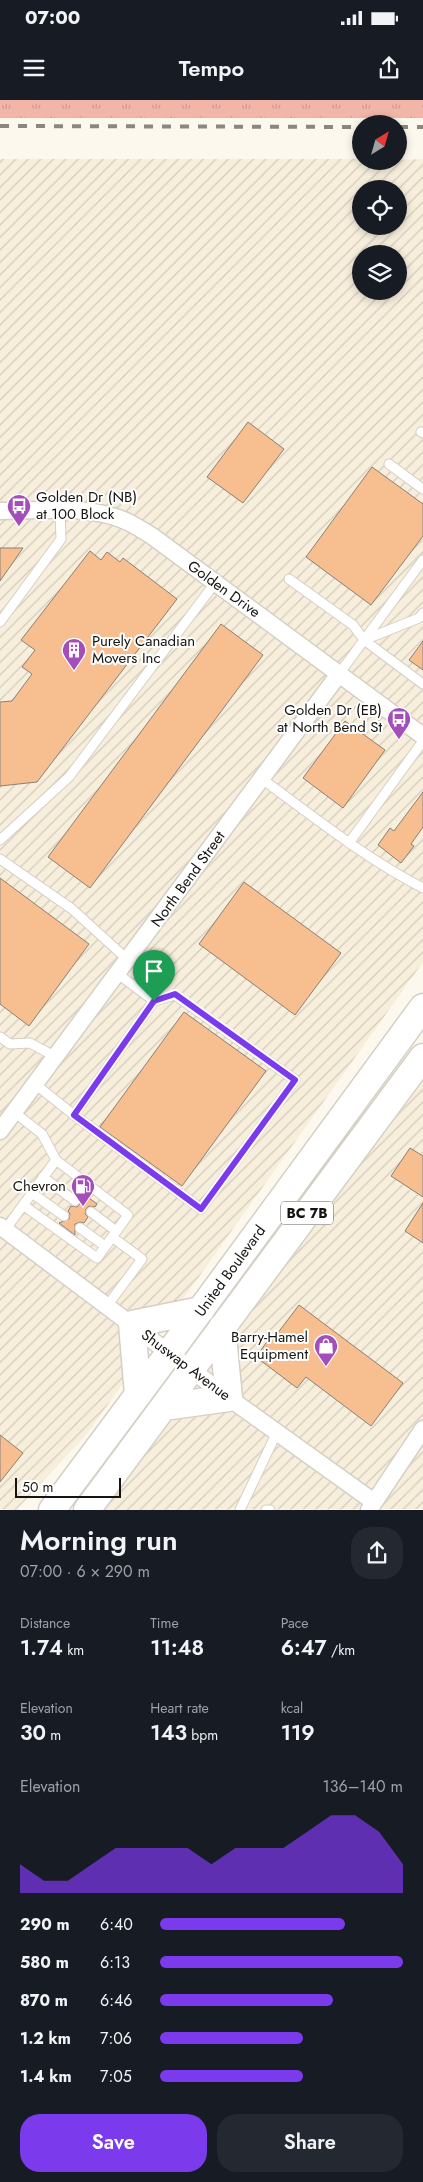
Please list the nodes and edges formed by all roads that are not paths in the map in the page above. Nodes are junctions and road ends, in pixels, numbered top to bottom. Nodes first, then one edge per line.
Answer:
1 (389, 464) dead end
2 (423, 489) edge
3 (0, 511) edge
4 (60, 511) junction
5 (423, 560) edge
6 (289, 579) dead end
7 (215, 582) junction
8 (423, 613) edge
9 (0, 622) edge
10 (364, 640) junction
11 (339, 674) junction
12 (423, 684) edge
13 (423, 736) edge
14 (423, 741) edge
15 (262, 779) junction
16 (0, 840) edge
17 (349, 843) junction
18 (0, 860) edge
19 (423, 888) edge
20 (128, 960) junction
21 (118, 974) junction
22 (154, 1001) junction
23 (423, 1007) edge
24 (0, 1037) edge
25 (56, 1057) junction
26 (423, 1057) edge
27 (35, 1084) junction
28 (14, 1112) junction
29 (74, 1115) junction
30 (0, 1131) edge
31 (56, 1160) junction
32 (43, 1177) junction
33 (32, 1193) junction
34 (75, 1201) dead end
35 (23, 1205) junction
36 (91, 1212) dead end
37 (64, 1216) dead end
38 (3, 1228) edge
39 (80, 1228) dead end
40 (114, 1234) junction
41 (105, 1246) junction
42 (108, 1306) junction
43 (201, 1310) junction
44 (132, 1324) junction
45 (222, 1327) junction
46 (170, 1353) junction
47 (192, 1370) junction
48 (138, 1395) junction
49 (229, 1398) junction
50 (164, 1407) junction
51 (423, 1429) edge
52 (278, 1432) junction
53 (372, 1506) edge
54 (52, 1510) edge
55 (88, 1510) edge
56 (240, 1510) edge

1 - 2 lane
3 - 4 street, Golden Drive
4 - 7 street, Golden Drive
4 - 9 lane
5 - 10 lane
6 - 10 lane
7 - 11 street, Golden Drive
7 - 16 lane
8 - 10 lane
10 - 11 lane
10 - 12 lane
11 - 13 street, Golden Drive
11 - 15 street, North Bend Street
14 - 17 lane
15 - 17 lane
15 - 20 street, North Bend Street
17 - 19 lane
18 - 20 lane
20 - 21 street, North Bend Street
21 - 22 lane
21 - 25 street, North Bend Street
22 - 29 lane
22 - 29 lane
23 - 43 main road, United Boulevard / BC 7B
24 - 25 lane
25 - 27 street, North Bend Street
26 - 45 main road, United Boulevard / BC 7B
27 - 28 street, North Bend Street
27 - 29 lane
28 - 30 street, North Bend Street
28 - 31 lane
31 - 32 lane
31 - 40 lane
32 - 33 lane
32 - 34 lane
33 - 35 lane
33 - 37 lane
35 - 38 lane
35 - 41 lane
36 - 40 lane
38 - 42 street, Shuswap Avenue
39 - 41 lane
40 - 41 lane
40 - 42 lane
42 - 44 street, Shuswap Avenue
43 - 44 main road
43 - 46 main road, United Boulevard / BC 7B
44 - 46 street, Shuswap Avenue
44 - 48 main road
45 - 47 main road, United Boulevard / BC 7B
45 - 49 main road
46 - 47 street, Shuswap Avenue
46 - 48 main road, United Boulevard / BC 7B
47 - 49 street, Shuswap Avenue
47 - 50 main road, United Boulevard / BC 7B
48 - 54 main road, United Boulevard / BC 7B
49 - 50 main road
49 - 52 street, Shuswap Avenue
50 - 55 main road, United Boulevard / BC 7B
51 - 53 street
52 - 53 street, Shuswap Avenue
52 - 56 lane

